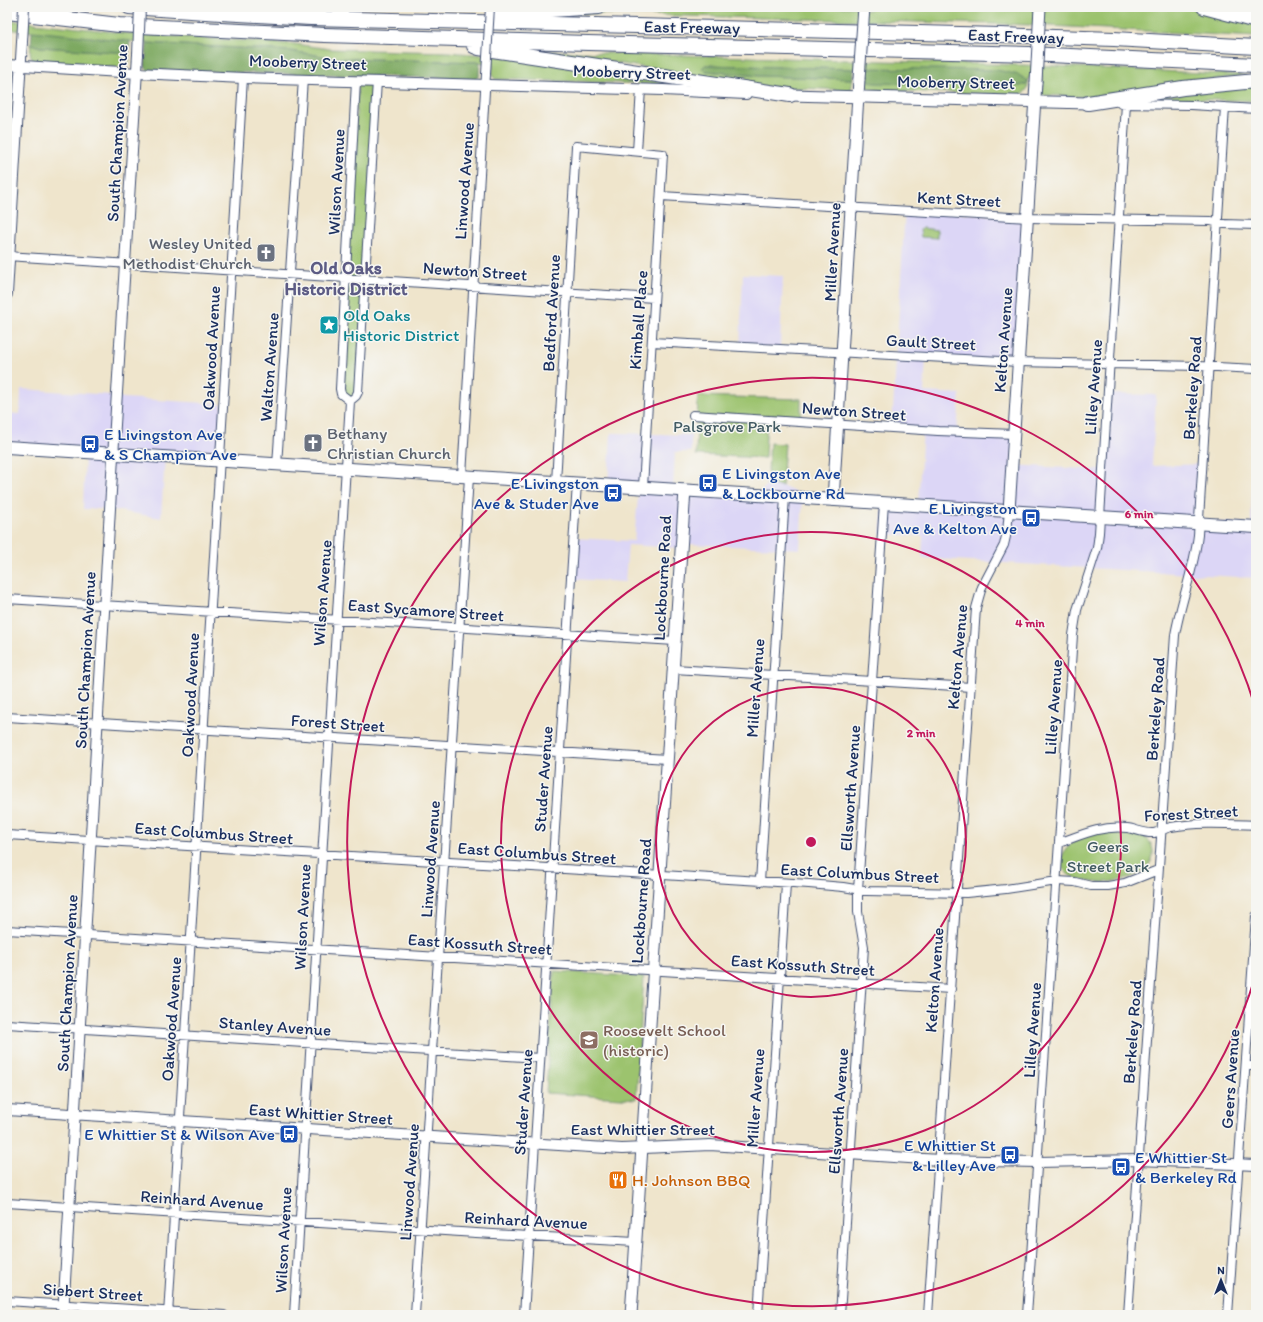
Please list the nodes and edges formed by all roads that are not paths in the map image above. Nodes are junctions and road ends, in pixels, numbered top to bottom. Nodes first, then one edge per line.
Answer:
1 (24, 7) edge
2 (129, 7) edge
3 (140, 7) edge
4 (490, 7) edge
5 (599, 7) edge
6 (864, 7) edge
7 (1040, 7) edge
8 (1204, 7) edge
9 (7, 12) edge
10 (475, 21) junction
11 (1256, 21) edge
12 (455, 39) junction
13 (1256, 47) edge
14 (7, 65) edge
15 (1256, 65) edge
16 (21, 67) junction
17 (137, 74) junction
18 (243, 78) junction
19 (303, 79) junction
20 (486, 79) junction
21 (356, 81) junction
22 (377, 81) junction
23 (1256, 81) edge
24 (641, 89) junction
25 (790, 95) junction
26 (858, 97) junction
27 (1035, 101) junction
28 (1088, 103) junction
29 (1126, 104) junction
30 (1225, 107) junction
31 (1256, 109) edge
32 (637, 152) junction
33 (661, 196) junction
34 (851, 207) junction
35 (1028, 218) junction
36 (1119, 220) junction
37 (1218, 223) junction
38 (1256, 225) edge
39 (8, 256) edge
40 (125, 265) junction
41 (231, 270) junction
42 (290, 274) junction
43 (346, 278) junction
44 (365, 279) junction
45 (472, 286) junction
46 (567, 292) junction
47 (7, 294) edge
48 (654, 298) junction
49 (652, 342) junction
50 (843, 352) junction
51 (1019, 362) junction
52 (1110, 364) junction
53 (1208, 366) junction
54 (1256, 369) edge
55 (350, 401) junction
56 (693, 415) dead end
57 (838, 424) junction
58 (1014, 434) junction
59 (7, 447) edge
60 (113, 454) junction
61 (220, 461) junction
62 (277, 465) junction
63 (346, 469) junction
64 (465, 477) junction
65 (556, 482) junction
66 (577, 483) junction
67 (644, 487) junction
68 (685, 490) junction
69 (785, 497) junction
70 (833, 500) junction
71 (884, 503) junction
72 (1009, 511) junction
73 (1100, 516) junction
74 (1198, 523) junction
75 (1256, 526) edge
76 (7, 599) edge
77 (105, 605) junction
78 (211, 612) junction
79 (335, 619) junction
80 (460, 627) junction
81 (567, 634) junction
82 (676, 641) junction
83 (674, 669) junction
84 (773, 674) junction
85 (872, 680) junction
86 (971, 687) junction
87 (7, 717) edge
88 (98, 723) junction
89 (203, 730) junction
90 (328, 738) junction
91 (452, 746) junction
92 (560, 752) junction
93 (668, 759) junction
94 (1256, 824) edge
95 (1161, 831) junction
96 (7, 835) edge
97 (91, 840) junction
98 (1060, 843) junction
99 (196, 847) junction
100 (321, 854) junction
101 (445, 862) junction
102 (552, 869) junction
103 (1158, 870) junction
104 (660, 876) junction
105 (1057, 881) junction
106 (760, 882) junction
107 (786, 884) junction
108 (858, 890) junction
109 (957, 893) junction
110 (1256, 916) edge
111 (7, 930) edge
112 (86, 935) junction
113 (191, 941) junction
114 (316, 949) junction
115 (438, 957) junction
116 (546, 964) junction
117 (654, 970) junction
118 (780, 978) junction
119 (862, 983) junction
120 (950, 989) junction
121 (7, 1024) edge
122 (80, 1028) junction
123 (185, 1036) junction
124 (311, 1044) junction
125 (432, 1051) junction
126 (540, 1058) junction
127 (1246, 1066) junction
128 (1256, 1066) edge
129 (7, 1110) edge
130 (75, 1114) junction
131 (180, 1121) junction
132 (305, 1129) junction
133 (427, 1136) junction
134 (535, 1143) junction
135 (642, 1148) junction
136 (769, 1148) junction
137 (851, 1154) junction
138 (939, 1160) junction
139 (1139, 1160) junction
140 (1038, 1162) junction
141 (1240, 1164) junction
142 (1256, 1165) edge
143 (7, 1203) edge
144 (70, 1207) junction
145 (175, 1213) junction
146 (299, 1222) junction
147 (421, 1229) junction
148 (529, 1235) junction
149 (635, 1242) junction
150 (7, 1301) edge
151 (63, 1310) edge
152 (168, 1313) edge
153 (224, 1315) edge
154 (294, 1315) edge
155 (415, 1315) edge
156 (524, 1315) edge
157 (631, 1315) edge
158 (758, 1315) edge
159 (840, 1315) edge
160 (928, 1315) edge
161 (1027, 1315) edge
162 (1128, 1315) edge
163 (1228, 1315) edge

1 - 16 street, bridge
2 - 10 highway, East Freeway
3 - 17 street, South Champion Avenue, bridge
4 - 20 street, Linwood Avenue, bridge
5 - 10 highway
6 - 26 main road, Miller Avenue, bridge
7 - 27 main road, Kelton Avenue, bridge
8 - 11 highway
9 - 12 highway, East Freeway
10 - 13 highway, East Freeway
12 - 15 highway, East Freeway
12 - 25 highway
14 - 16 street, Mooberry Street
16 - 17 street, Mooberry Street
16 - 39 street
17 - 18 street, Mooberry Street
17 - 40 street, South Champion Avenue
18 - 19 street, Mooberry Street
18 - 41 street, Oakwood Avenue
19 - 21 street, Mooberry Street
19 - 42 street, Walton Avenue
20 - 22 street, Mooberry Street
20 - 24 street, Mooberry Street
20 - 45 street, Linwood Avenue
21 - 22 street, Mooberry Street
21 - 43 street, Wilson Avenue
22 - 44 street, Wilson Avenue
23 - 28 highway
24 - 25 street, Mooberry Street
24 - 32 street
25 - 26 main road, Mooberry Street
26 - 27 main road, Mooberry Street
26 - 34 main road, Miller Avenue
27 - 28 main road, Mooberry Street
27 - 35 main road, Kelton Avenue
28 - 29 street, Mooberry Street
29 - 30 street, Mooberry Street
29 - 36 street, Lilley Avenue
30 - 31 street, Mooberry Street
30 - 37 street, Berkeley Road
32 - 33 street, Kimball Place
32 - 46 street, Bedford Avenue
33 - 34 street, Kent Street
33 - 48 street, Kimball Place
34 - 35 street, Kent Street
34 - 50 main road, Miller Avenue
35 - 36 street, Kent Street
35 - 51 main road, Kelton Avenue
36 - 37 street, Kent Street
36 - 52 street, Lilley Avenue
37 - 38 street, Kent Street
37 - 53 street, Berkeley Road
39 - 40 street, Newton Street
39 - 47 street
40 - 41 street, Newton Street
40 - 60 street, South Champion Avenue
41 - 42 street, Newton Street
41 - 61 street, Oakwood Avenue
42 - 43 street, Newton Street
42 - 62 street, Walton Avenue
43 - 44 street, Newton Street
43 - 55 street, Wilson Avenue
44 - 45 street, Newton Street
44 - 55 street, Wilson Avenue
45 - 46 street, Newton Street
45 - 64 street, Linwood Avenue
46 - 48 street, Newton Street
46 - 65 street, Bedford Avenue
48 - 49 street, Kimball Place
49 - 50 street, Gault Street
49 - 67 street, Kimball Place
50 - 51 street, Gault Street
50 - 57 main road, Miller Avenue
51 - 52 street, Gault Street
51 - 58 main road, Kelton Avenue
52 - 53 street, Gault Street
52 - 73 street, Lilley Avenue
53 - 54 street, Gault Street
53 - 74 street, Berkeley Road
55 - 63 street, Wilson Avenue
56 - 57 street, Newton Street
57 - 58 street, Newton Street
57 - 70 main road, Miller Avenue
58 - 72 main road, Kelton Avenue
59 - 60 main road
60 - 61 main road
60 - 77 street, South Champion Avenue
61 - 62 main road
61 - 78 street, Oakwood Avenue
62 - 63 main road
63 - 64 main road
63 - 79 street, Wilson Avenue
64 - 65 main road
64 - 80 street, Linwood Avenue
65 - 66 main road
66 - 67 main road
66 - 81 street, Studer Avenue
67 - 68 main road
68 - 69 main road
68 - 82 main road, Lockbourne Road
69 - 70 main road
69 - 84 street, Miller Avenue
70 - 71 main road
71 - 72 main road
71 - 85 street, Ellsworth Avenue
72 - 73 main road
72 - 86 street, Kelton Avenue
73 - 74 main road
73 - 98 street, Lilley Avenue
74 - 75 main road
74 - 95 street, Berkeley Road
76 - 77 street, East Sycamore Street
77 - 78 street, East Sycamore Street
77 - 88 street, South Champion Avenue
78 - 79 street, East Sycamore Street
78 - 89 street, Oakwood Avenue
79 - 80 street, East Sycamore Street
79 - 90 street, Wilson Avenue
80 - 81 street, East Sycamore Street
80 - 91 street, Linwood Avenue
81 - 82 street, East Sycamore Street
81 - 92 street, Studer Avenue
82 - 83 main road, Lockbourne Road
83 - 84 street
83 - 93 main road, Lockbourne Road
84 - 85 street
84 - 106 street, Miller Avenue
85 - 86 street
85 - 108 street, Ellsworth Avenue
86 - 109 street, Kelton Avenue
87 - 88 street, Forest Street
88 - 89 street, Forest Street
88 - 97 street, South Champion Avenue
89 - 90 street, Forest Street
89 - 99 street, Oakwood Avenue
90 - 91 street, Forest Street
90 - 100 street, Wilson Avenue
91 - 92 street, Forest Street
91 - 101 street, Linwood Avenue
92 - 93 street, Forest Street
92 - 102 street, Studer Avenue
93 - 104 main road, Lockbourne Road
94 - 95 street, Forest Street
95 - 98 street, Forest Street
95 - 103 street, Berkeley Road
96 - 97 street, East Columbus Street
97 - 99 street, East Columbus Street
97 - 112 street, South Champion Avenue
98 - 105 street, Lilley Avenue
99 - 100 street, East Columbus Street
99 - 113 street, Oakwood Avenue
100 - 101 street, East Columbus Street
100 - 114 street, Wilson Avenue
101 - 102 street, East Columbus Street
101 - 115 street, Linwood Avenue
102 - 104 street, East Columbus Street
102 - 116 street, Studer Avenue
103 - 105 street, East Columbus Street
103 - 139 street, Berkeley Road
104 - 106 street, East Columbus Street
104 - 117 main road, Lockbourne Road
105 - 109 street, East Columbus Street
105 - 140 street, Lilley Avenue
106 - 107 street, East Columbus Street
107 - 108 street, East Columbus Street
107 - 118 street, Miller Avenue
108 - 109 street, East Columbus Street
108 - 119 street, Ellsworth Avenue
109 - 120 street, Kelton Avenue
110 - 127 street, Geers Avenue
111 - 112 street, East Kossuth Street
112 - 113 street, East Kossuth Street
112 - 122 street, South Champion Avenue
113 - 114 street, East Kossuth Street
113 - 123 street, Oakwood Avenue
114 - 115 street, East Kossuth Street
114 - 124 street, Wilson Avenue
115 - 116 street, East Kossuth Street
115 - 125 street, Linwood Avenue
116 - 117 street, East Kossuth Street
116 - 126 street, Studer Avenue
117 - 118 street, East Kossuth Street
117 - 135 main road, Lockbourne Road
118 - 119 street, East Kossuth Street
118 - 136 street, Miller Avenue
119 - 120 street, East Kossuth Street
119 - 137 street, Ellsworth Avenue
120 - 138 street, Kelton Avenue
121 - 122 street, Stanley Avenue
122 - 123 street, Stanley Avenue
122 - 130 street, South Champion Avenue
123 - 124 street, Stanley Avenue
123 - 131 street, Oakwood Avenue
124 - 125 street, Stanley Avenue
124 - 132 street, Wilson Avenue
125 - 126 street, Stanley Avenue
125 - 133 street, Linwood Avenue
126 - 134 street, Studer Avenue
127 - 128 street
127 - 141 street, Geers Avenue
129 - 130 street, East Whittier Street
130 - 131 street, East Whittier Street
130 - 144 street, South Champion Avenue
131 - 132 street, East Whittier Street
131 - 145 street, Oakwood Avenue
132 - 133 street, East Whittier Street
132 - 146 street, Wilson Avenue
133 - 134 street, East Whittier Street
133 - 147 street, Linwood Avenue
134 - 135 street, East Whittier Street
134 - 148 street, Studer Avenue
135 - 136 street, East Whittier Street
135 - 149 main road, Lockbourne Road
136 - 137 street, East Whittier Street
136 - 158 street, Miller Avenue
137 - 138 street, East Whittier Street
137 - 159 street, Ellsworth Avenue
138 - 140 street, East Whittier Street
138 - 160 street, Kelton Avenue
139 - 140 street, East Whittier Street
139 - 141 street, East Whittier Street
139 - 162 street, Berkeley Road
140 - 161 street, Lilley Avenue
141 - 142 street, East Whittier Street
141 - 163 street, Geers Avenue
143 - 144 street, Reinhard Avenue
144 - 145 street, Reinhard Avenue
144 - 151 street, South Champion Avenue
145 - 146 street, Reinhard Avenue
145 - 152 street, Oakwood Avenue
146 - 147 street, Reinhard Avenue
146 - 154 street, Wilson Avenue
147 - 148 street, Reinhard Avenue
147 - 155 street, Linwood Avenue
148 - 149 street, Reinhard Avenue
148 - 156 street, Studer Avenue
149 - 157 main road, Lockbourne Road
150 - 151 street, Siebert Street
151 - 152 street, Siebert Street
152 - 153 street, Siebert Street

